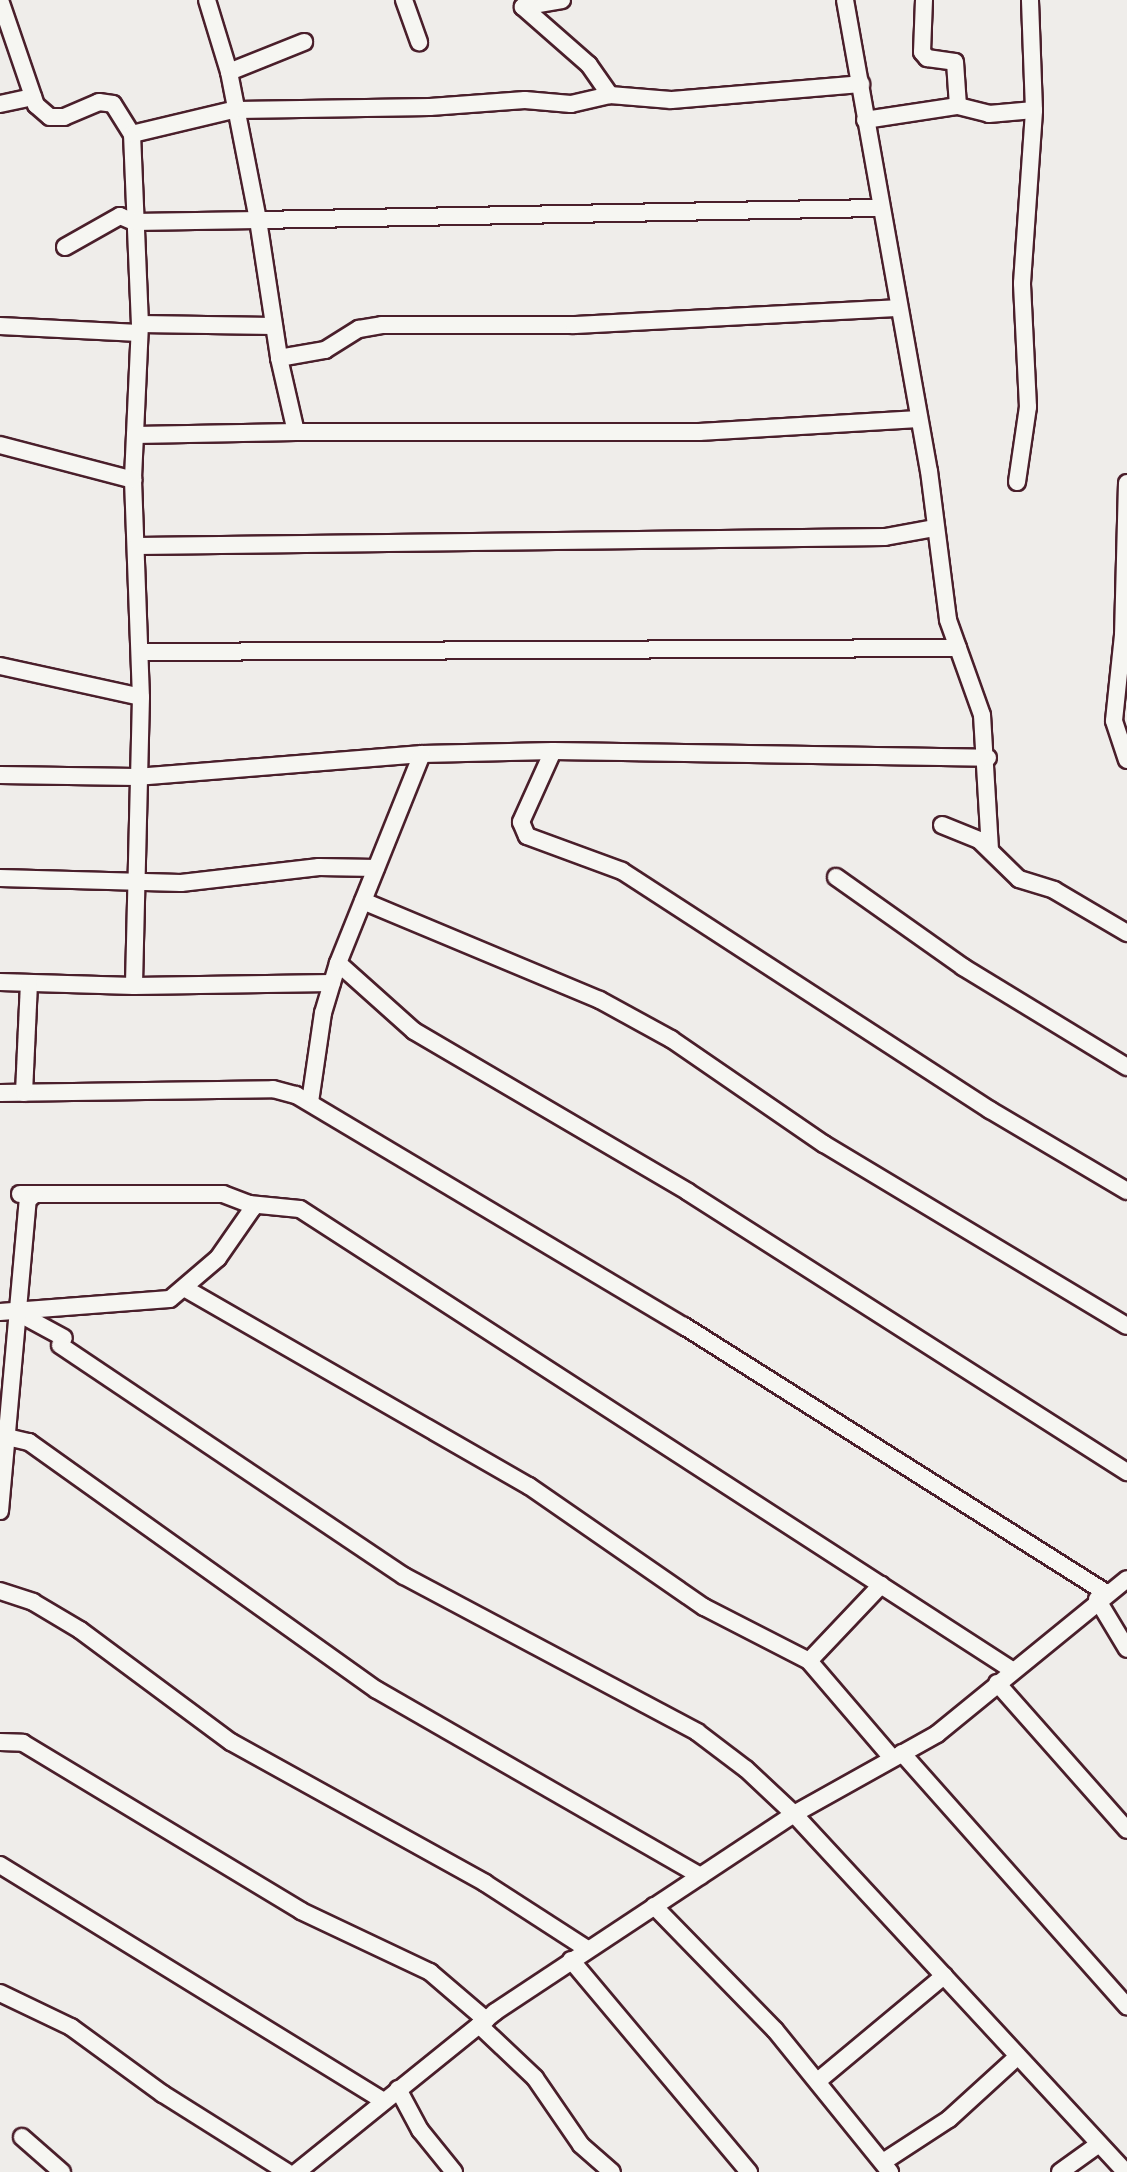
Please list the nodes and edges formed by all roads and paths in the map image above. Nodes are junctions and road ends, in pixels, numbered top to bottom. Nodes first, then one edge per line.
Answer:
1 (0, 0) edge
2 (207, 0) edge
3 (404, 0) edge
4 (562, 0) edge
5 (845, 0) edge
6 (924, 0) edge
7 (1030, 0) edge
8 (521, 3) edge
9 (304, 42) dead end
10 (419, 42) dead end
11 (229, 72) junction
12 (861, 84) junction
13 (610, 95) junction
14 (33, 97) junction
15 (0, 104) edge
16 (958, 106) junction
17 (237, 110) junction
18 (1034, 110) junction
19 (865, 120) junction
20 (132, 134) junction
21 (880, 208) junction
22 (258, 220) junction
23 (134, 222) junction
24 (65, 247) dead end
25 (898, 308) junction
26 (0, 326) edge
27 (274, 326) junction
28 (139, 328) junction
29 (279, 358) junction
30 (919, 419) junction
31 (296, 432) junction
32 (135, 435) junction
33 (0, 445) edge
34 (133, 480) junction
35 (1017, 482) dead end
36 (1127, 483) edge
37 (935, 528) junction
38 (137, 546) junction
39 (958, 648) junction
40 (140, 652) junction
41 (0, 666) edge
42 (141, 697) junction
43 (553, 751) junction
44 (422, 754) junction
45 (988, 758) junction
46 (1127, 760) edge
47 (0, 775) edge
48 (136, 777) junction
49 (942, 825) dead end
50 (990, 850) junction
51 (376, 868) junction
52 (836, 877) dead end
53 (0, 878) edge
54 (133, 881) junction
55 (363, 901) junction
56 (1127, 933) edge
57 (338, 963) junction
58 (0, 982) edge
59 (29, 983) junction
60 (332, 983) junction
61 (134, 986) junction
62 (1127, 1067) edge
63 (0, 1093) edge
64 (24, 1093) junction
65 (310, 1102) junction
66 (1127, 1191) edge
67 (249, 1204) junction
68 (186, 1289) junction
69 (8, 1312) edge
70 (1127, 1326) edge
71 (7, 1437) junction
72 (1127, 1472) edge
73 (0, 1511) edge
74 (1127, 1579) edge
75 (881, 1585) junction
76 (0, 1591) edge
77 (1102, 1596) junction
78 (1127, 1649) edge
79 (809, 1661) junction
80 (1012, 1670) junction
81 (997, 1683) junction
82 (0, 1742) edge
83 (897, 1755) junction
84 (794, 1814) junction
85 (1127, 1830) edge
86 (0, 1865) edge
87 (700, 1876) junction
88 (654, 1906) junction
89 (587, 1949) junction
90 (571, 1960) junction
91 (944, 1976) junction
92 (0, 1993) edge
93 (1127, 2006) edge
94 (482, 2022) junction
95 (1018, 2056) junction
96 (819, 2080) junction
97 (398, 2089) junction
98 (383, 2101) junction
99 (22, 2137) dead end
100 (1099, 2144) junction
101 (886, 2167) edge
102 (298, 2171) edge
103 (62, 2172) edge
104 (454, 2172) edge
105 (612, 2172) edge
106 (749, 2172) edge
107 (1060, 2172) edge
108 (1126, 2172) edge

1 - 14 street
2 - 11 street
3 - 10 street
4 - 8 street
5 - 12 street
6 - 16 street
7 - 18 street
8 - 13 street
9 - 11 street
11 - 17 street
12 - 13 street
12 - 19 street
13 - 17 street
14 - 15 street
14 - 20 street
16 - 18 street
16 - 19 street
17 - 20 street
17 - 22 street
18 - 35 street
19 - 21 street
20 - 23 street
21 - 22 street
21 - 25 street
22 - 23 street
22 - 27 street
23 - 24 street
23 - 28 street
25 - 29 street
25 - 30 street
26 - 28 street
27 - 28 street
27 - 29 street
28 - 32 street
29 - 31 street
30 - 31 street
30 - 37 street
31 - 32 street
32 - 34 street
33 - 34 street
34 - 38 street
36 - 46 street
37 - 38 street
37 - 39 street
38 - 40 street
39 - 40 street
39 - 45 street
40 - 42 street
41 - 42 street
42 - 48 street
43 - 44 street
43 - 45 street
43 - 66 street
44 - 48 street
44 - 51 street
45 - 50 street
47 - 48 street
48 - 54 street
49 - 50 street
50 - 56 street
51 - 54 street
51 - 55 street
52 - 62 street
53 - 54 street
54 - 61 street
55 - 57 street
55 - 70 street
57 - 60 street
57 - 72 street
58 - 59 street
59 - 61 street
59 - 64 street
60 - 61 street
60 - 65 street
63 - 64 street
64 - 65 street
65 - 77 street
67 - 68 street
67 - 69 street
67 - 75 street
68 - 69 street
68 - 79 street
69 - 71 street
69 - 84 street
71 - 73 street
71 - 87 street
74 - 77 street
75 - 79 street
75 - 80 street
76 - 89 street
77 - 78 street
77 - 80 street
79 - 83 street
80 - 81 street
81 - 83 street
81 - 85 street
82 - 94 street
83 - 84 street
83 - 93 street
84 - 87 street
84 - 91 street
86 - 98 street
87 - 88 street
88 - 89 street
88 - 96 street
89 - 90 street
90 - 94 street
90 - 106 street
91 - 95 street
91 - 96 street
92 - 102 street
94 - 97 street
94 - 105 street
95 - 100 street
95 - 101 street
96 - 101 street
97 - 98 street
97 - 104 street
98 - 102 street
99 - 103 street
100 - 107 street
100 - 108 street

